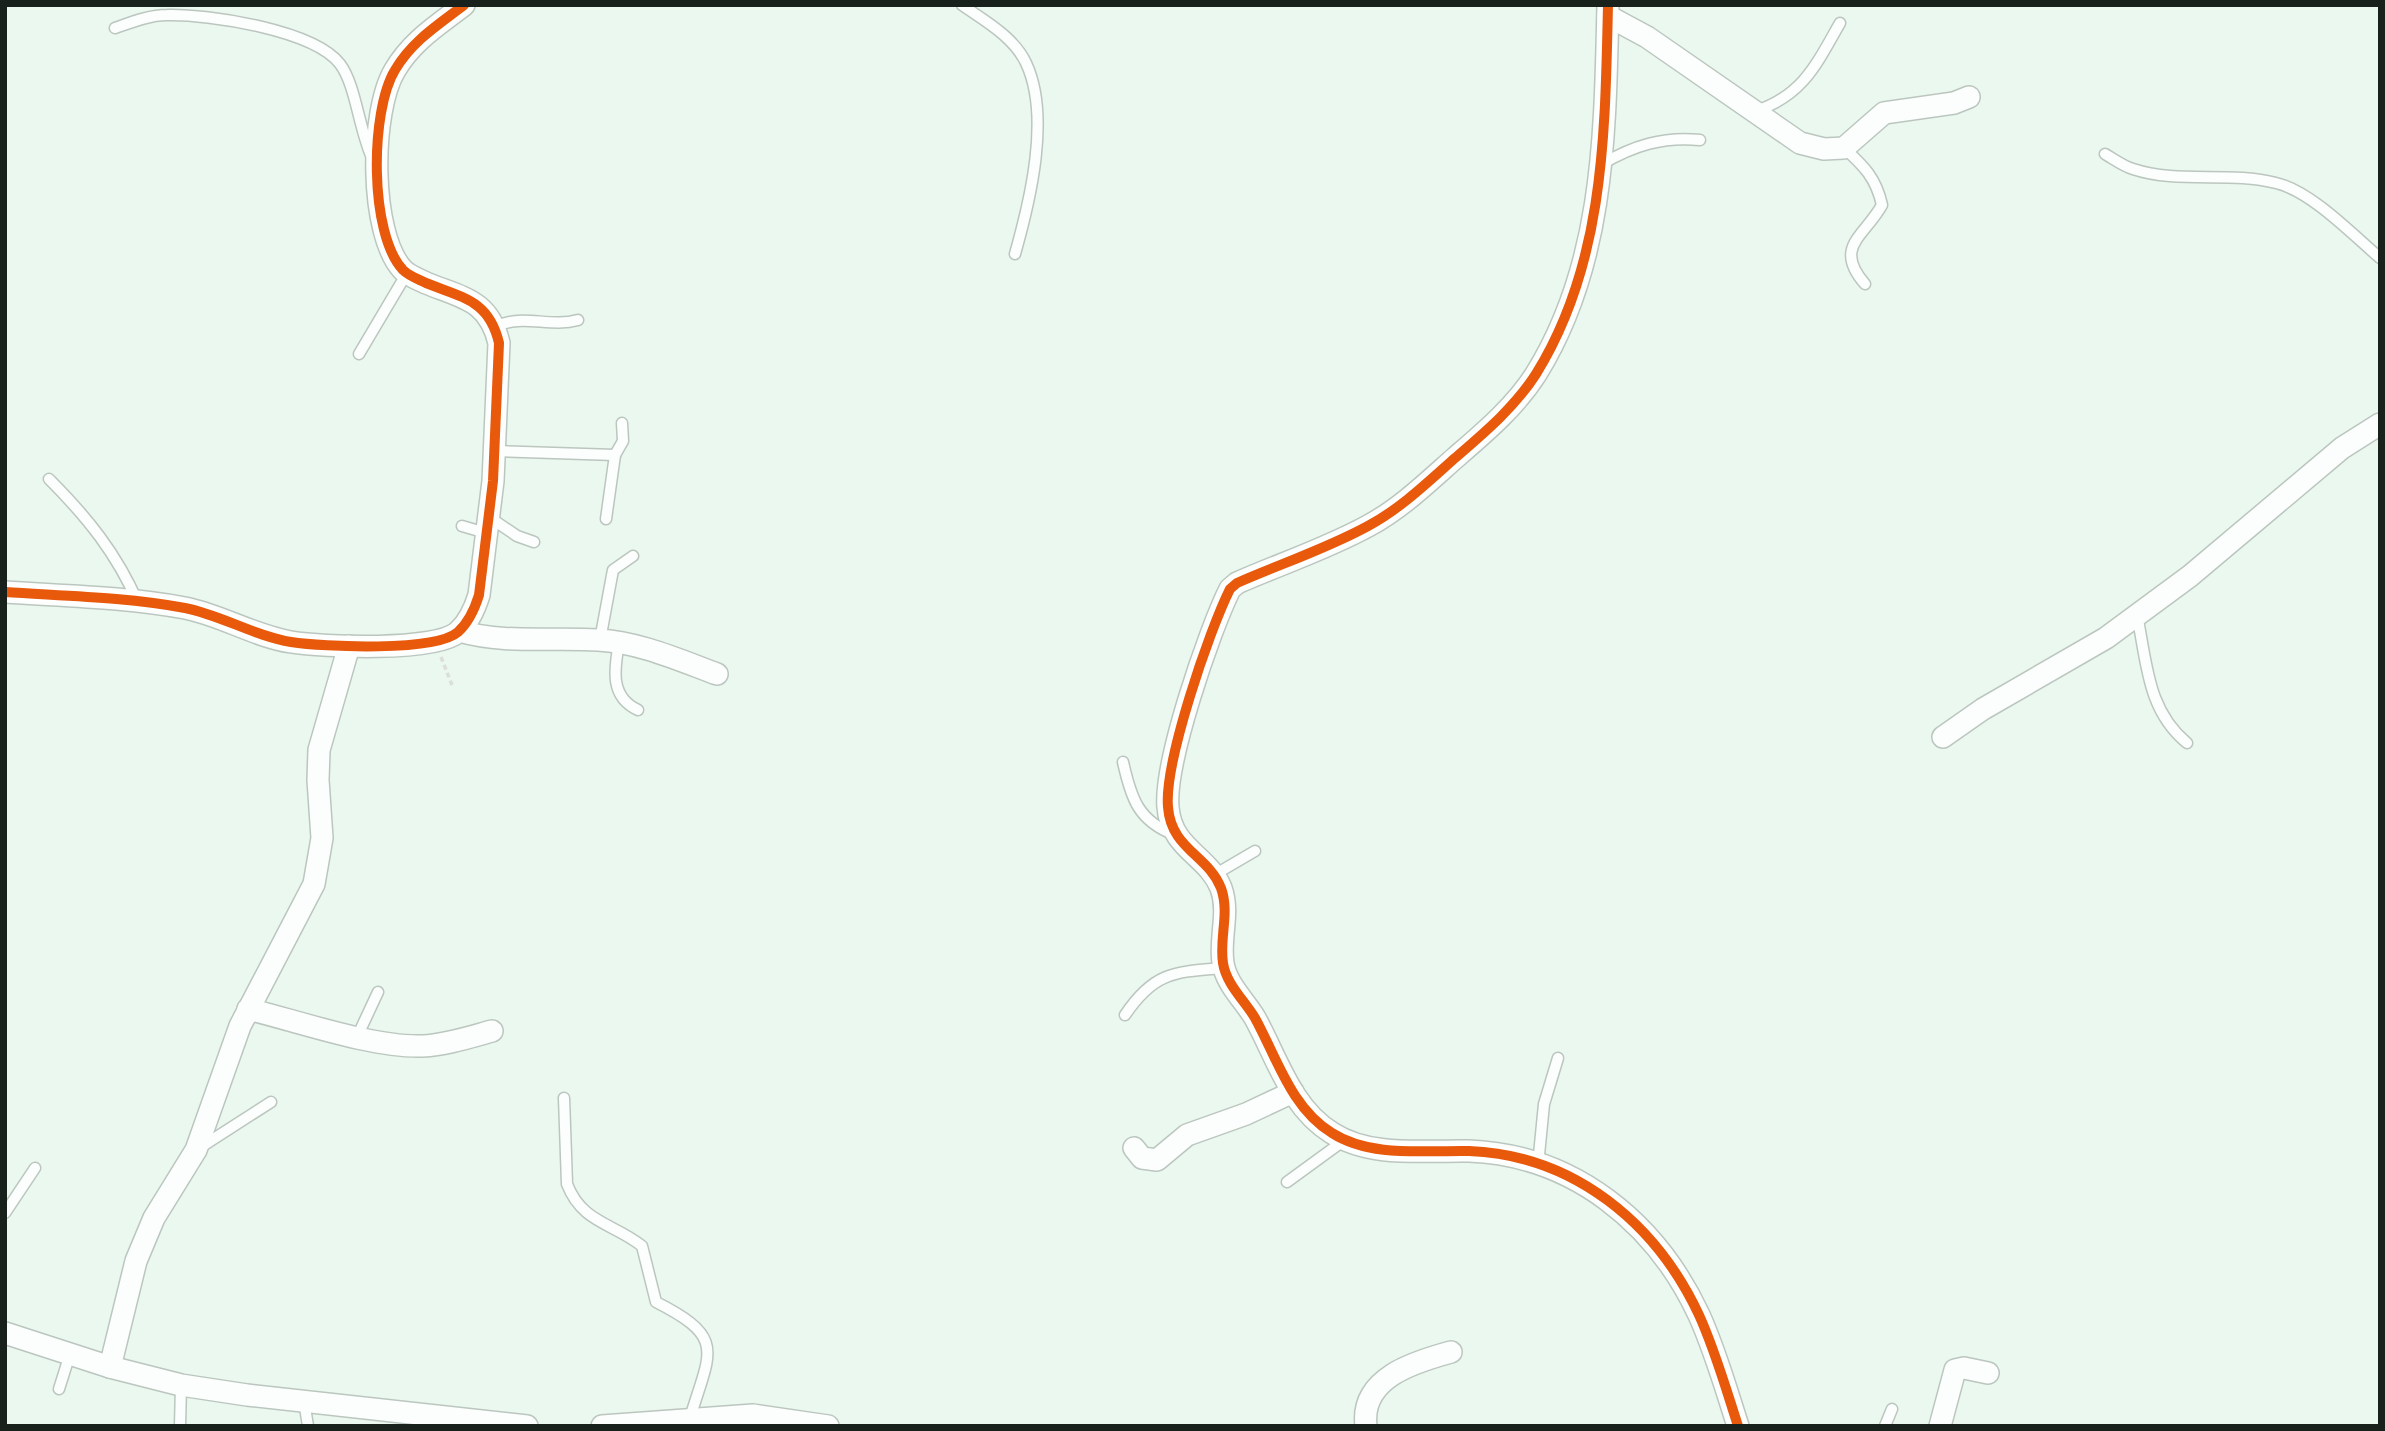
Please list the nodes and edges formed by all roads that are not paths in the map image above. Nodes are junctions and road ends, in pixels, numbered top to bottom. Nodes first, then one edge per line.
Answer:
1 (464, 5) edge
2 (962, 5) edge
3 (1608, 10) edge
4 (1840, 23) dead end
5 (116, 28) dead end
6 (1969, 97) dead end
7 (1756, 111) junction
8 (1700, 141) dead end
9 (1844, 148) junction
10 (2105, 154) dead end
11 (1602, 164) junction
12 (376, 165) junction
13 (1015, 254) dead end
14 (2380, 258) edge
15 (407, 273) junction
16 (1865, 284) dead end
17 (578, 320) dead end
18 (495, 327) junction
19 (359, 354) dead end
20 (622, 423) dead end
21 (2380, 424) edge
22 (495, 451) junction
23 (615, 456) junction
24 (49, 479) dead end
25 (606, 519) dead end
26 (488, 525) junction
27 (463, 526) dead end
28 (534, 542) dead end
29 (633, 556) dead end
30 (5, 592) edge
31 (138, 603) junction
32 (2137, 615) junction
33 (459, 631) junction
34 (610, 642) junction
35 (349, 646) junction
36 (717, 674) dead end
37 (638, 710) dead end
38 (1943, 737) dead end
39 (2187, 743) dead end
40 (1123, 762) dead end
41 (1175, 835) junction
42 (1255, 851) dead end
43 (1213, 875) junction
44 (1223, 968) junction
45 (378, 992) dead end
46 (248, 1009) junction
47 (1125, 1015) dead end
48 (492, 1031) dead end
49 (357, 1037) junction
50 (1558, 1058) dead end
51 (1293, 1092) junction
52 (564, 1098) dead end
53 (271, 1102) dead end
54 (1346, 1139) junction
55 (1134, 1148) dead end
56 (196, 1150) junction
57 (1538, 1165) junction
58 (35, 1168) dead end
59 (1287, 1182) dead end
60 (5, 1213) edge
61 (5, 1333) edge
62 (1451, 1352) dead end
63 (70, 1354) junction
64 (110, 1367) junction
65 (1988, 1373) dead end
66 (181, 1385) junction
67 (58, 1389) dead end
68 (304, 1401) junction
69 (1892, 1409) dead end
70 (690, 1418) junction
71 (436, 1421) edge
72 (180, 1426) edge
73 (308, 1426) edge
74 (527, 1426) edge
75 (602, 1426) edge
76 (828, 1426) edge
77 (1366, 1426) edge
78 (1738, 1426) edge
79 (1885, 1426) edge
80 (1940, 1426) edge

1 - 12 street
2 - 13 lane
3 - 7 street
3 - 11 street
4 - 7 lane
5 - 12 lane
6 - 9 street
7 - 9 street
8 - 11 lane
9 - 16 lane
10 - 14 lane
11 - 41 street
12 - 15 street
15 - 18 street
15 - 19 lane
17 - 18 lane
18 - 22 street
20 - 23 lane
21 - 32 street
22 - 23 lane
22 - 26 street
23 - 25 lane
24 - 31 lane
26 - 27 lane
26 - 28 lane
26 - 33 street
29 - 34 lane
30 - 31 street
31 - 35 street
32 - 38 street
32 - 39 lane
33 - 34 street
33 - 35 street
34 - 36 street
34 - 37 lane
35 - 46 street
40 - 41 lane
41 - 43 street
42 - 43 lane
43 - 44 street
44 - 47 lane
44 - 51 street
45 - 49 lane
46 - 49 street
46 - 56 street
48 - 49 street
50 - 57 lane
51 - 54 street
51 - 55 street
52 - 70 lane
53 - 56 lane
54 - 57 street
54 - 59 lane
56 - 64 street
57 - 78 street
58 - 60 lane
61 - 63 street
62 - 77 street
63 - 64 street
63 - 67 lane
64 - 66 street
65 - 80 street
66 - 68 street
66 - 72 lane
68 - 71 street
68 - 73 lane
69 - 79 lane
70 - 75 street
70 - 76 street
71 - 74 street

